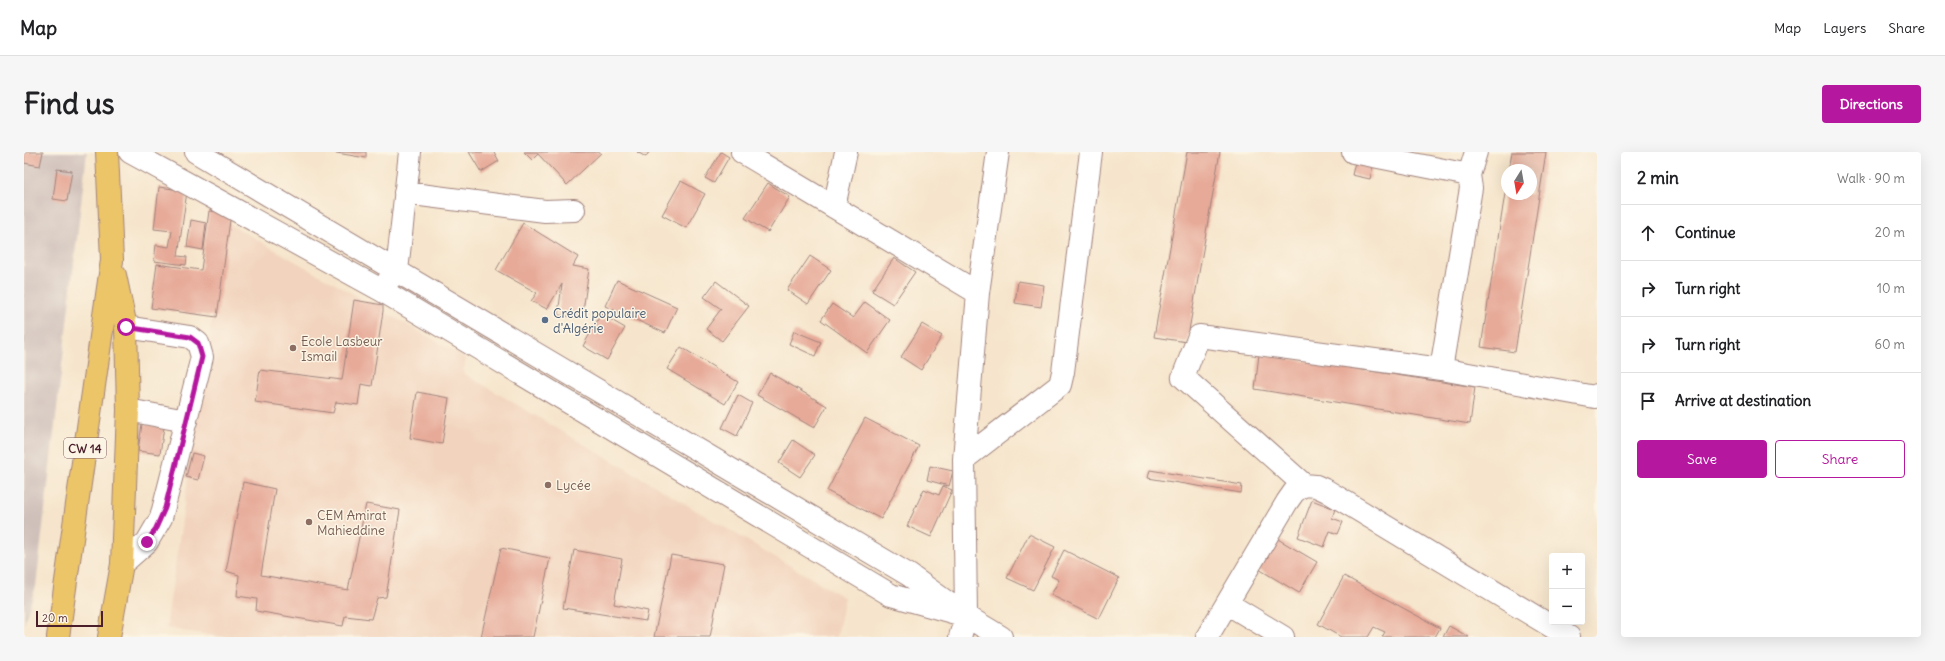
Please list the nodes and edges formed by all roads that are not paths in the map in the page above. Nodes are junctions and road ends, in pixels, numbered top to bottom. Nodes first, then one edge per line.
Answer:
1 (107, 152) edge
2 (130, 152) edge
3 (196, 152) edge
4 (410, 152) edge
5 (742, 152) edge
6 (846, 152) edge
7 (998, 152) edge
8 (1091, 152) edge
9 (1353, 152) edge
10 (1476, 152) edge
11 (1469, 175) junction
12 (405, 193) junction
13 (834, 207) junction
14 (574, 210) dead end
15 (112, 260) junction
16 (397, 271) junction
17 (381, 290) junction
18 (978, 293) junction
19 (126, 327) junction
20 (1441, 368) junction
21 (1597, 395) edge
22 (128, 410) junction
23 (186, 421) junction
24 (964, 459) junction
25 (1304, 485) junction
26 (122, 564) junction
27 (1228, 604) junction
28 (966, 616) junction
29 (58, 637) edge
30 (109, 637) edge
31 (960, 637) edge
32 (1001, 637) edge
33 (1207, 637) edge
34 (1283, 637) edge
35 (1569, 637) edge

1 - 15 main road, CW 14
2 - 17 street
3 - 16 street
4 - 12 street
5 - 13 street
6 - 13 street
7 - 18 street
8 - 24 street
9 - 11 street
10 - 11 street
11 - 20 street
12 - 14 street
12 - 16 street
13 - 18 street
15 - 19 main road, CW 14
15 - 29 main road, CW 14
16 - 17 street
16 - 28 street
17 - 28 street
18 - 24 street
19 - 22 main road, CW 14
19 - 23 street
20 - 21 street
20 - 25 street
22 - 23 street
22 - 26 main road, CW 14
23 - 26 street
24 - 28 street
25 - 27 street
25 - 35 street
26 - 30 main road, CW 14
27 - 33 street
27 - 34 street
28 - 31 street
28 - 32 street

